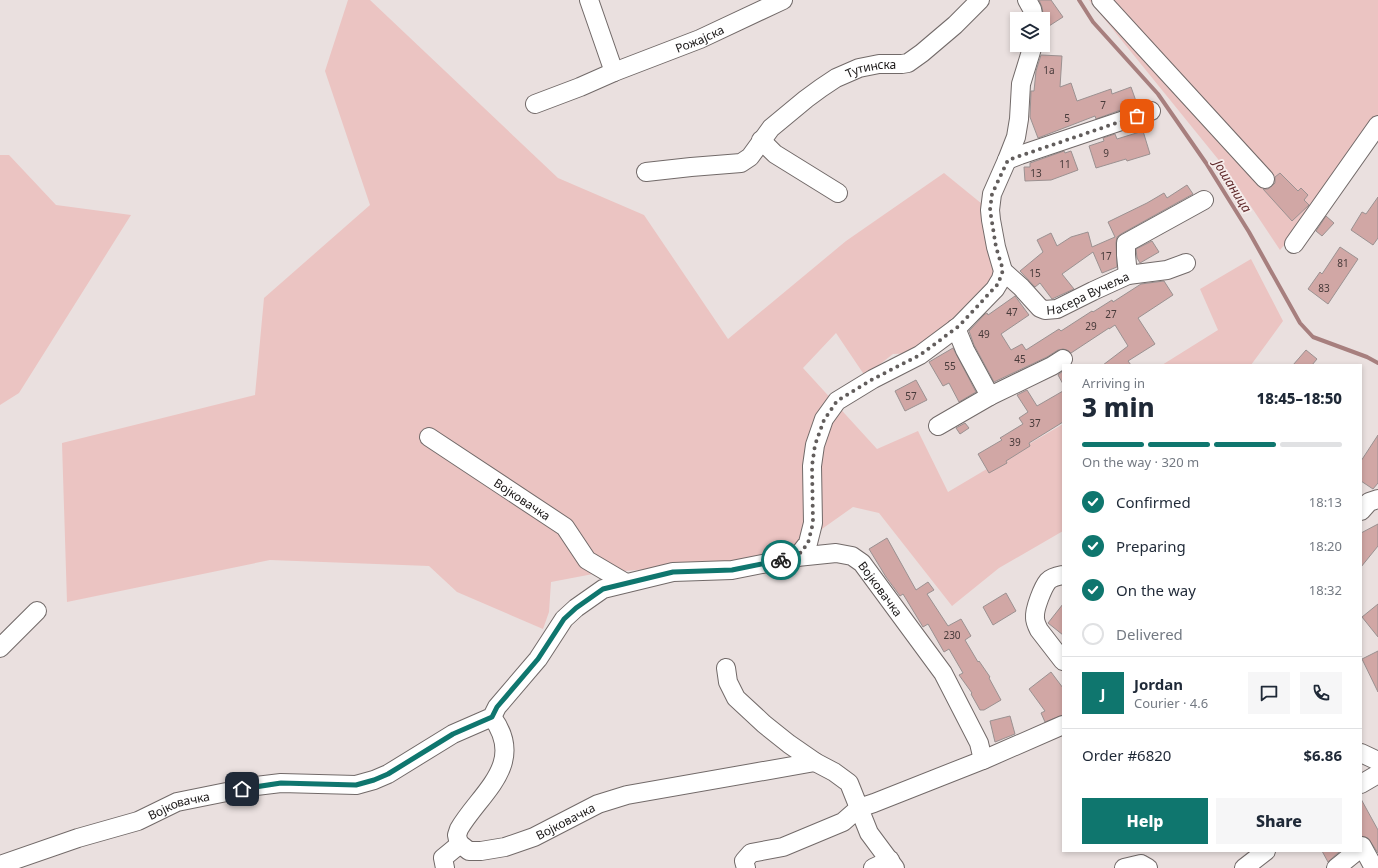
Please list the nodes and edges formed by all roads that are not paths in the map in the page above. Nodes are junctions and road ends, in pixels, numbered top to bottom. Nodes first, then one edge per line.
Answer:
1 (589, 0) edge
2 (783, 0) edge
3 (980, 0) edge
4 (1027, 0) edge
5 (1101, 0) edge
6 (1033, 12) edge
7 (1030, 52) edge
8 (614, 72) junction
9 (535, 104) dead end
10 (1151, 111) dead end
11 (1378, 126) edge
12 (761, 140) junction
13 (1008, 160) junction
14 (646, 172) dead end
15 (1265, 178) dead end
16 (838, 193) dead end
17 (1204, 200) dead end
18 (1294, 244) dead end
19 (1186, 263) dead end
20 (1003, 270) junction
21 (1128, 275) junction
22 (956, 328) junction
23 (1063, 359) dead end
24 (990, 396) junction
25 (938, 426) dead end
26 (429, 437) dead end
27 (1378, 499) edge
28 (1362, 510) edge
29 (797, 557) junction
30 (1062, 574) edge
31 (626, 583) junction
32 (37, 611) dead end
33 (0, 648) edge
34 (1062, 660) edge
35 (726, 668) dead end
36 (492, 717) junction
37 (1062, 725) edge
38 (1362, 753) edge
39 (983, 760) junction
40 (1378, 761) edge
41 (815, 762) junction
42 (1378, 774) edge
43 (1362, 783) edge
44 (859, 808) junction
45 (460, 844) junction
46 (1362, 846) edge
47 (1265, 852) edge
48 (1356, 852) edge
49 (892, 864) edge
50 (0, 865) edge
51 (446, 868) edge
52 (746, 868) edge
53 (873, 868) edge
54 (1124, 868) edge
55 (1148, 868) edge
56 (1244, 868) edge
57 (1336, 868) edge
58 (1374, 868) edge

1 - 8 street
2 - 8 street, Рожајска
3 - 12 street, Тутинска
4 - 6 street
5 - 15 street
7 - 13 street
8 - 9 street, Рожајска
10 - 13 street
11 - 18 street
12 - 14 street, Тутинска
12 - 16 street
13 - 20 street
17 - 21 street
19 - 21 street, Насера Вучеља
20 - 21 street, Насера Вучеља
20 - 22 street
22 - 24 street
22 - 29 street
23 - 24 street
24 - 25 street
26 - 31 street, Војковачка
27 - 28 street
29 - 31 street, Војковачка
29 - 39 street, Војковачка
30 - 34 street
31 - 36 street, Војковачка
32 - 33 street
35 - 41 street
36 - 45 street
36 - 50 street, Војковачка
37 - 39 street
38 - 40 street
39 - 44 street
41 - 44 street
41 - 45 street, Војковачка
42 - 43 street
44 - 49 street
44 - 52 street
45 - 51 street
46 - 58 street
47 - 56 street
48 - 57 street
49 - 53 street
54 - 55 street

